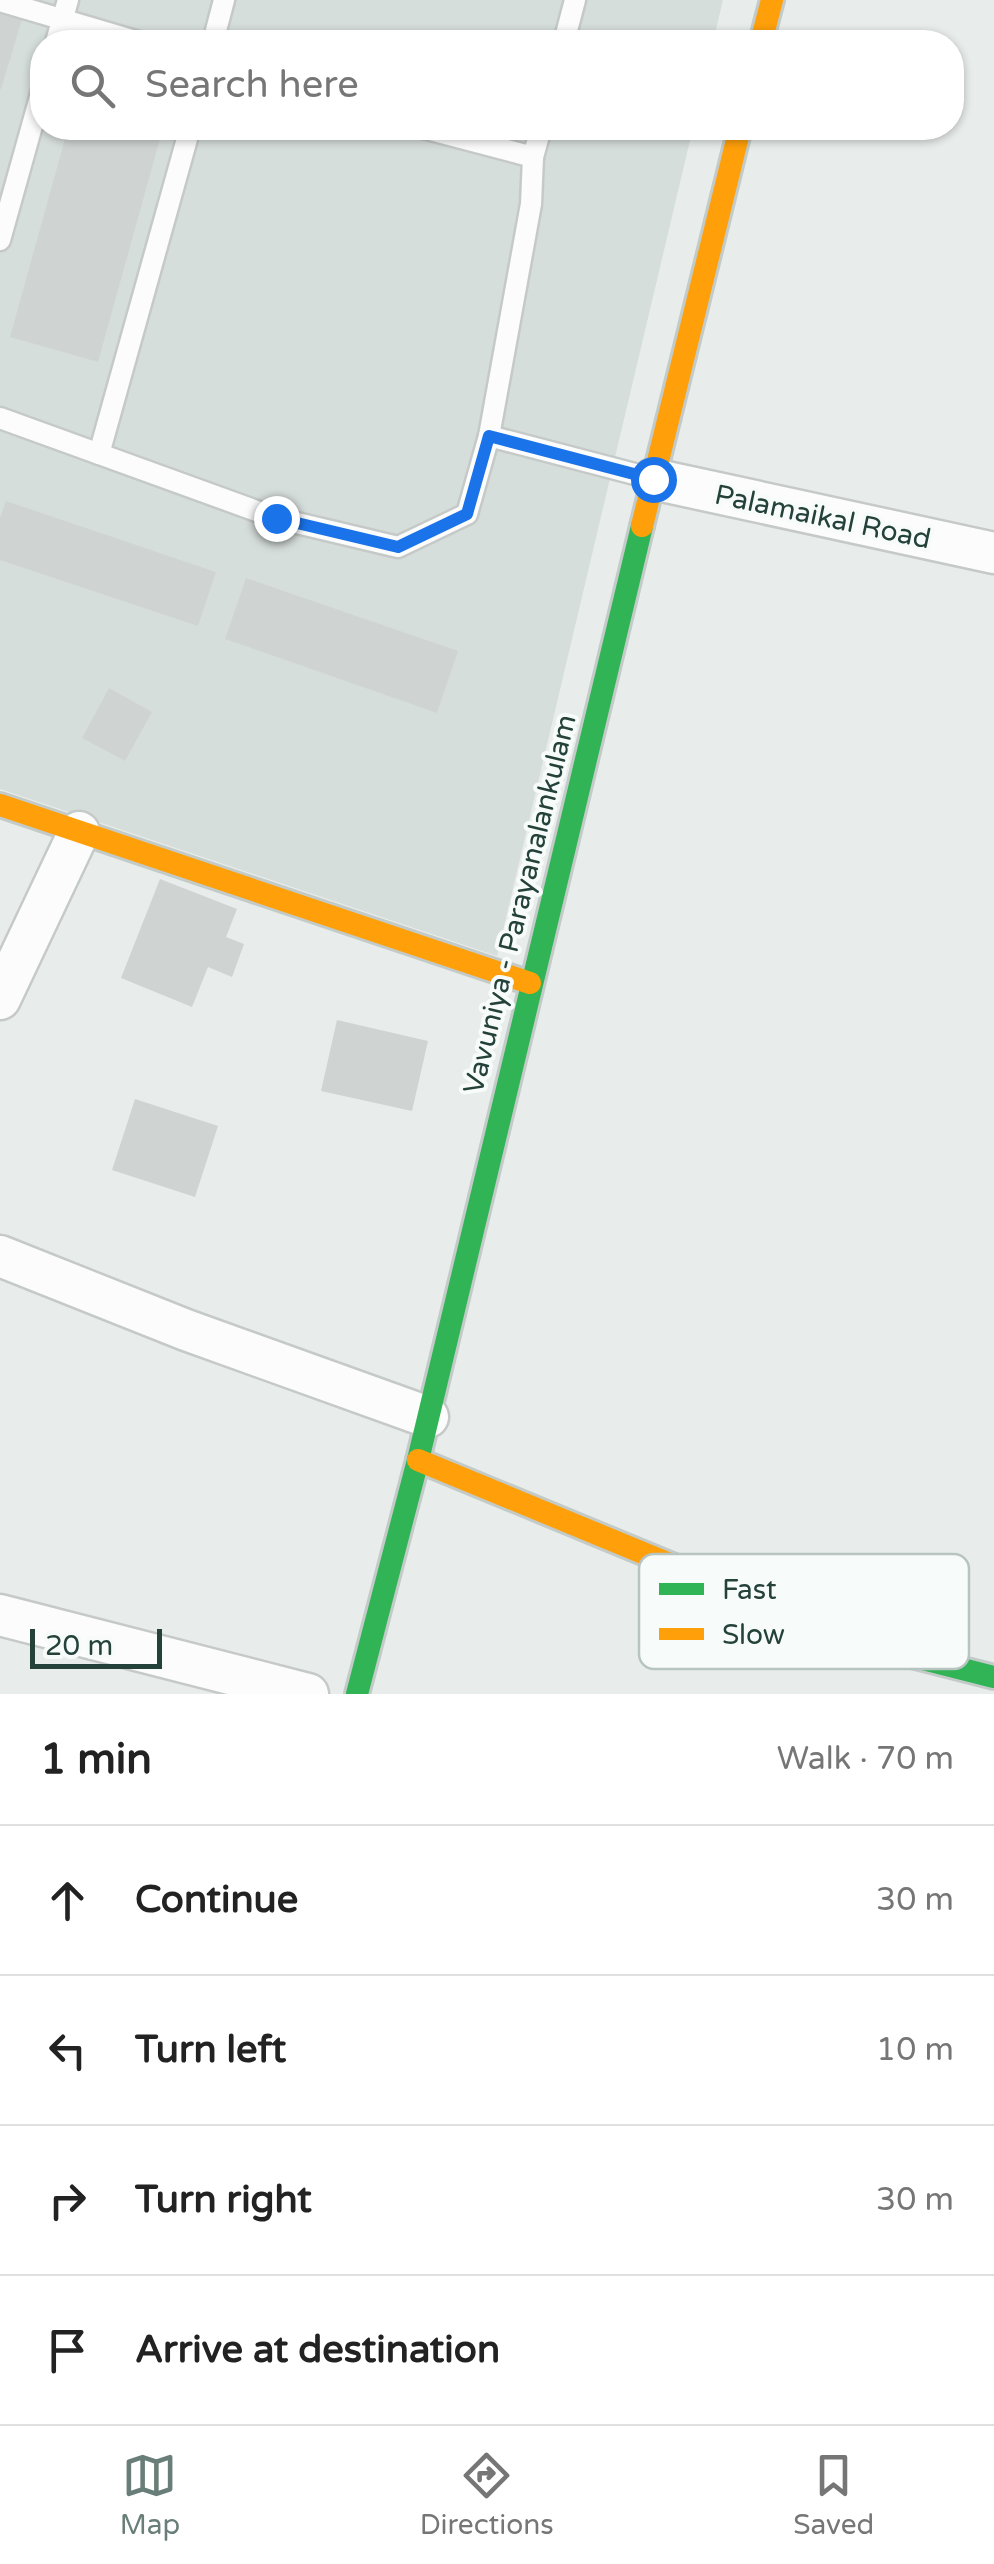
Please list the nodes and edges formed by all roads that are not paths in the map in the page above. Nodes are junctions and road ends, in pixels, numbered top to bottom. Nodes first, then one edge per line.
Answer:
1 (224, 0) edge
2 (575, 0) edge
3 (772, 0) edge
4 (0, 1) edge
5 (65, 10) edge
6 (111, 30) edge
7 (216, 30) edge
8 (567, 30) edge
9 (764, 30) edge
10 (30, 133) edge
11 (187, 140) edge
12 (467, 140) edge
13 (539, 140) edge
14 (737, 140) edge
15 (534, 158) junction
16 (0, 240) edge
17 (0, 418) edge
18 (489, 436) junction
19 (99, 454) junction
20 (653, 479) junction
21 (994, 552) edge
22 (0, 806) edge
23 (79, 832) junction
24 (530, 983) junction
25 (0, 999) edge
26 (0, 1256) edge
27 (428, 1416) junction
28 (418, 1460) junction
29 (646, 1554) edge
30 (0, 1614) edge
31 (966, 1669) edge
32 (994, 1676) edge
33 (308, 1694) edge
34 (358, 1694) edge

1 - 7 lane
2 - 8 lane
3 - 9 main road
4 - 5 lane
5 - 6 lane
10 - 16 lane
11 - 19 lane
12 - 15 lane
13 - 15 lane
14 - 20 main road, Vavuniya - Parayanalankulam
15 - 18 lane
17 - 19 lane
18 - 19 lane
18 - 20 lane
20 - 21 street, Palamaikal Road
20 - 24 main road, Vavuniya - Parayanalankulam
22 - 23 main road
23 - 24 main road
23 - 25 street
24 - 27 main road, Vavuniya - Parayanalankulam
26 - 27 street
27 - 28 main road, Vavuniya - Parayanalankulam
28 - 29 main road
28 - 34 main road, Vavuniya - Parayanalankulam
30 - 33 street
31 - 32 main road

